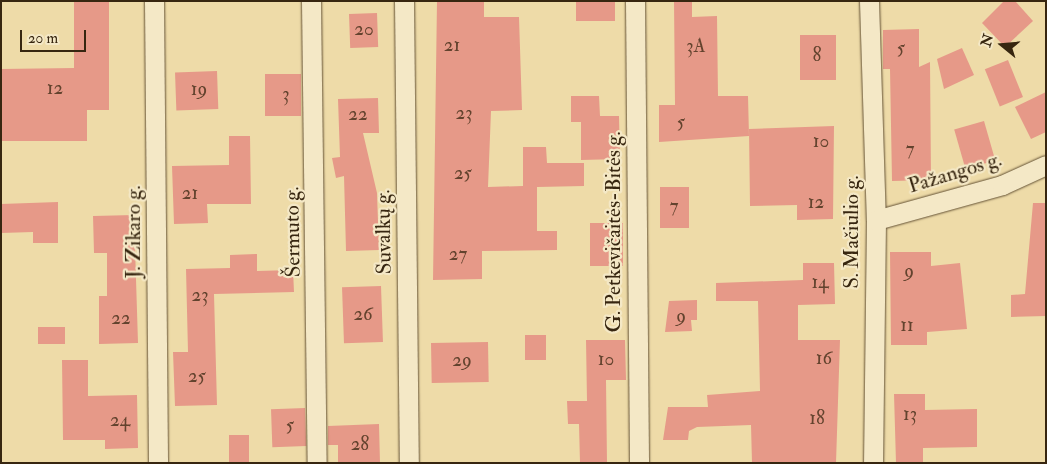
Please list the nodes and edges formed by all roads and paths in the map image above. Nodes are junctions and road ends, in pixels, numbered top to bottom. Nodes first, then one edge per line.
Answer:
1 (154, 1) edge
2 (311, 1) edge
3 (404, 1) edge
4 (635, 1) edge
5 (868, 1) edge
6 (1046, 165) edge
7 (876, 220) junction
8 (158, 463) edge
9 (317, 463) edge
10 (409, 463) edge
11 (639, 463) edge
12 (873, 463) edge

1 - 8 street, J. Zikaro g.
2 - 9 street, Šermuto g.
3 - 10 street, Suvalkų g.
4 - 11 street, G. Petkevičaitės-Bitės g.
5 - 7 street, S. Mačiulio g.
6 - 7 street, Pažangos g.
7 - 12 street, S. Mačiulio g.

